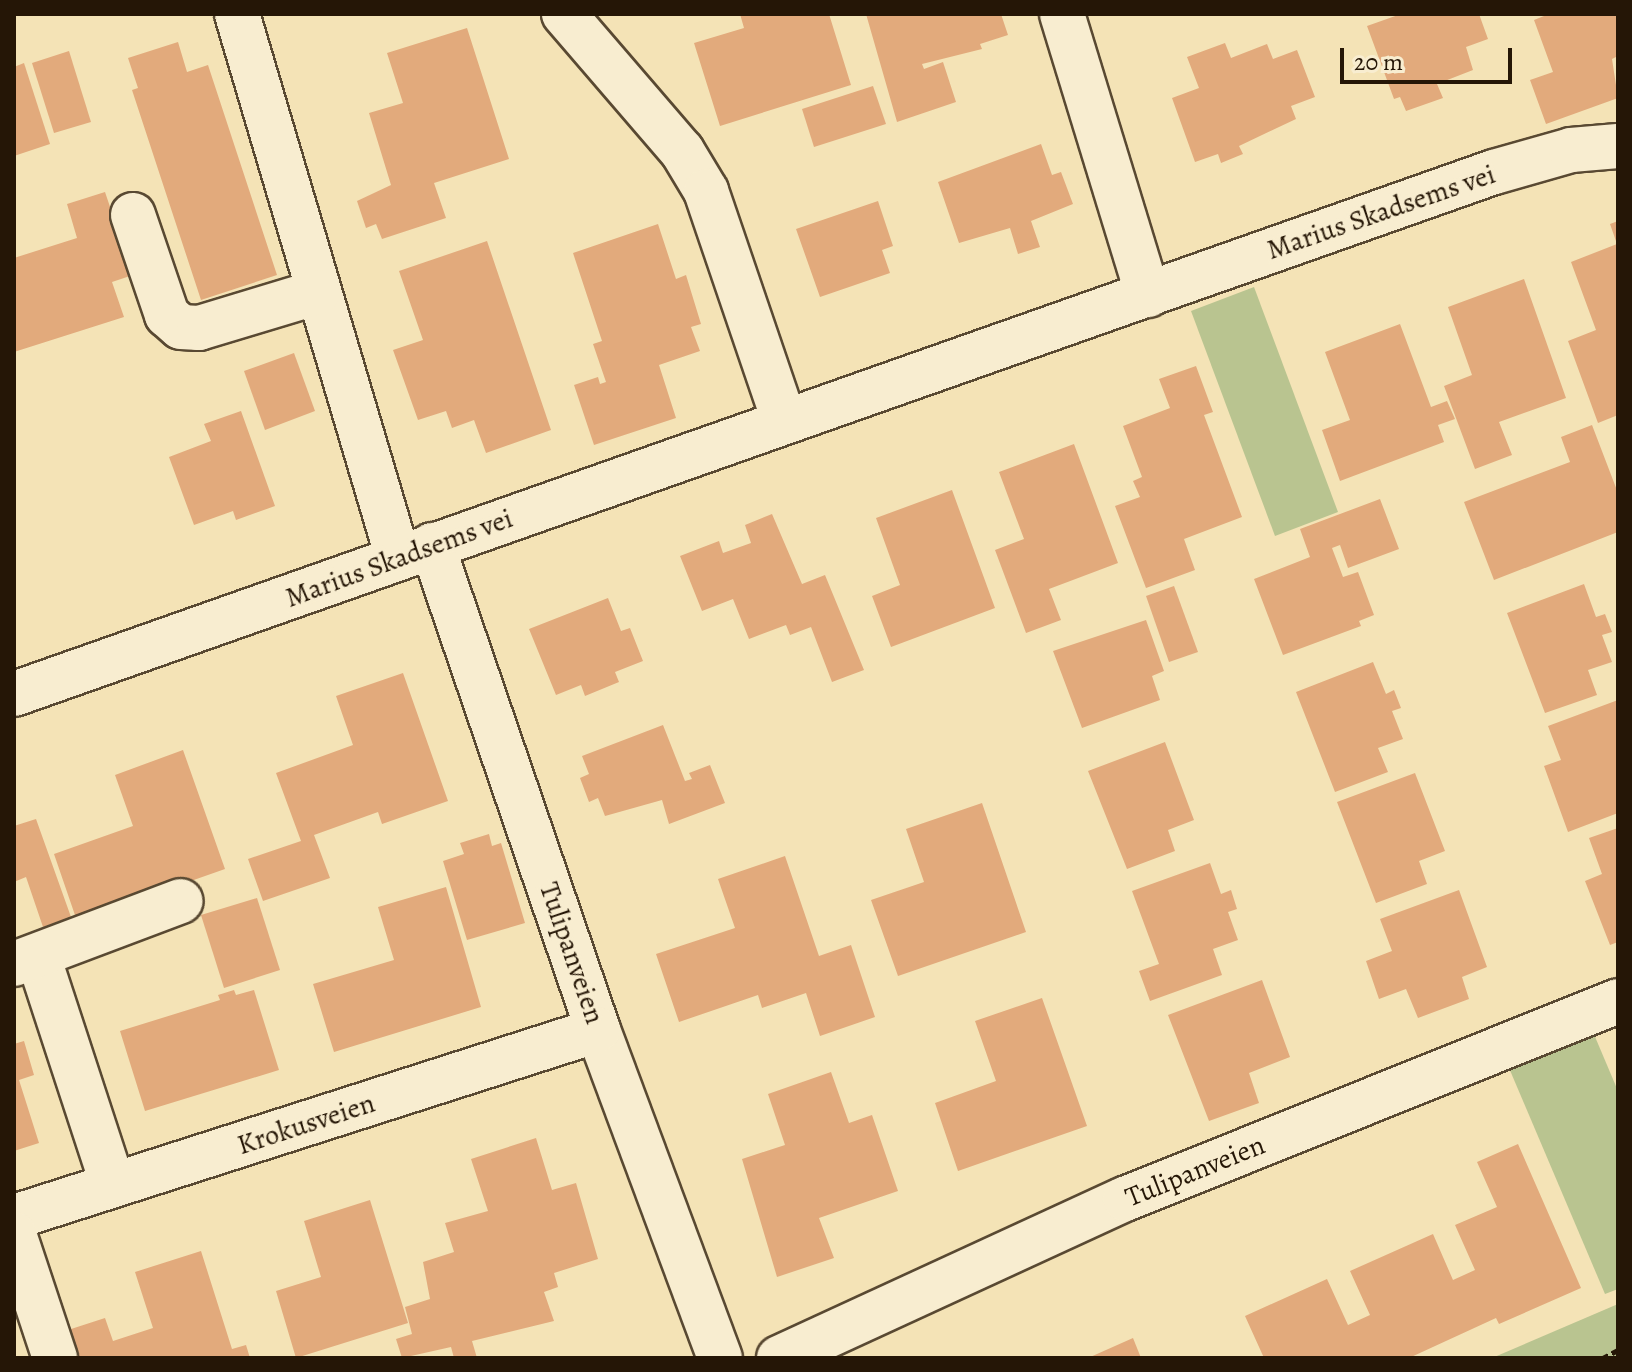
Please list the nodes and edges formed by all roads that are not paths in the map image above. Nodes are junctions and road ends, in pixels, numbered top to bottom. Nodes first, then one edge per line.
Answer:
1 (237, 14) edge
2 (564, 14) edge
3 (1062, 14) edge
4 (1618, 146) edge
5 (133, 215) dead end
6 (318, 292) junction
7 (1148, 295) junction
8 (784, 420) junction
9 (415, 552) junction
10 (14, 694) edge
11 (181, 901) dead end
12 (26, 960) edge
13 (1618, 1001) edge
14 (598, 1030) junction
15 (113, 1185) junction
16 (14, 1217) edge
17 (14, 1234) edge
18 (55, 1358) edge
19 (720, 1358) edge
20 (779, 1358) edge

1 - 6 street, Tulipanveien
2 - 8 street
3 - 7 street
4 - 7 street, Marius Skadsems vei
5 - 6 street
6 - 9 street, Tulipanveien
7 - 8 street, Marius Skadsems vei
8 - 9 street, Marius Skadsems vei
9 - 10 street, Marius Skadsems vei
9 - 14 street, Tulipanveien
11 - 12 street
12 - 15 street
13 - 20 street, Tulipanveien
14 - 15 street, Krokusveien
14 - 19 street, Tulipanveien
15 - 16 street, Krokusveien
17 - 18 street

